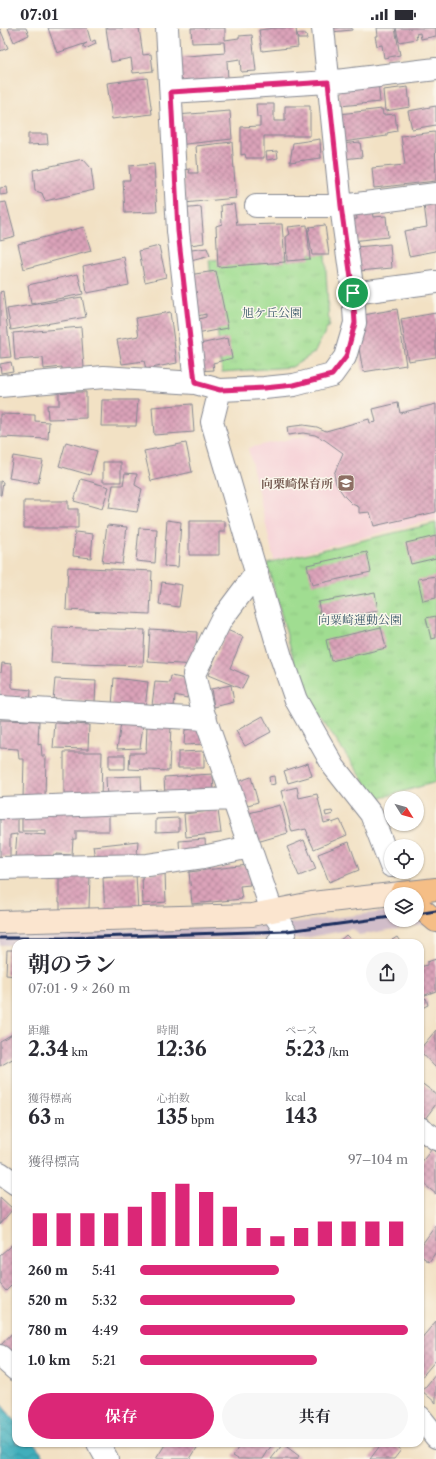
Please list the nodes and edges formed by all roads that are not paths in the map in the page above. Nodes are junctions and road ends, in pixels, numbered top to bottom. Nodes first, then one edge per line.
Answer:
1 (167, 28) edge
2 (323, 28) edge
3 (436, 69) edge
4 (328, 82) junction
5 (171, 92) junction
6 (436, 194) edge
7 (256, 206) dead end
8 (341, 206) junction
9 (436, 282) edge
10 (353, 293) junction
11 (195, 383) junction
12 (0, 386) edge
13 (220, 390) junction
14 (257, 572) junction
15 (0, 707) edge
16 (206, 719) junction
17 (233, 799) junction
18 (0, 808) edge
19 (250, 847) junction
20 (384, 848) edge
21 (0, 868) edge
22 (436, 889) edge
23 (424, 892) edge
24 (384, 898) edge
25 (272, 911) junction
26 (424, 911) edge
27 (436, 921) edge
28 (0, 922) edge
29 (280, 939) edge
30 (424, 1131) edge
31 (436, 1139) edge
32 (0, 1173) edge
33 (12, 1181) edge
34 (0, 1356) edge
35 (12, 1366) edge
36 (100, 1447) edge
37 (108, 1459) edge

1 - 5 street
2 - 4 street
3 - 4 street
4 - 5 street
4 - 8 street
5 - 11 street
6 - 8 street
7 - 8 street
8 - 10 street
9 - 10 street
10 - 13 street
11 - 12 street
11 - 13 street
13 - 14 street
14 - 16 street
14 - 20 street
15 - 16 street
16 - 17 street
17 - 18 street
17 - 19 street
19 - 21 street
19 - 25 street
22 - 23 main road
24 - 25 street
25 - 28 street
25 - 29 street
26 - 27 main road
30 - 31 street
32 - 33 street
34 - 35 street
36 - 37 street

